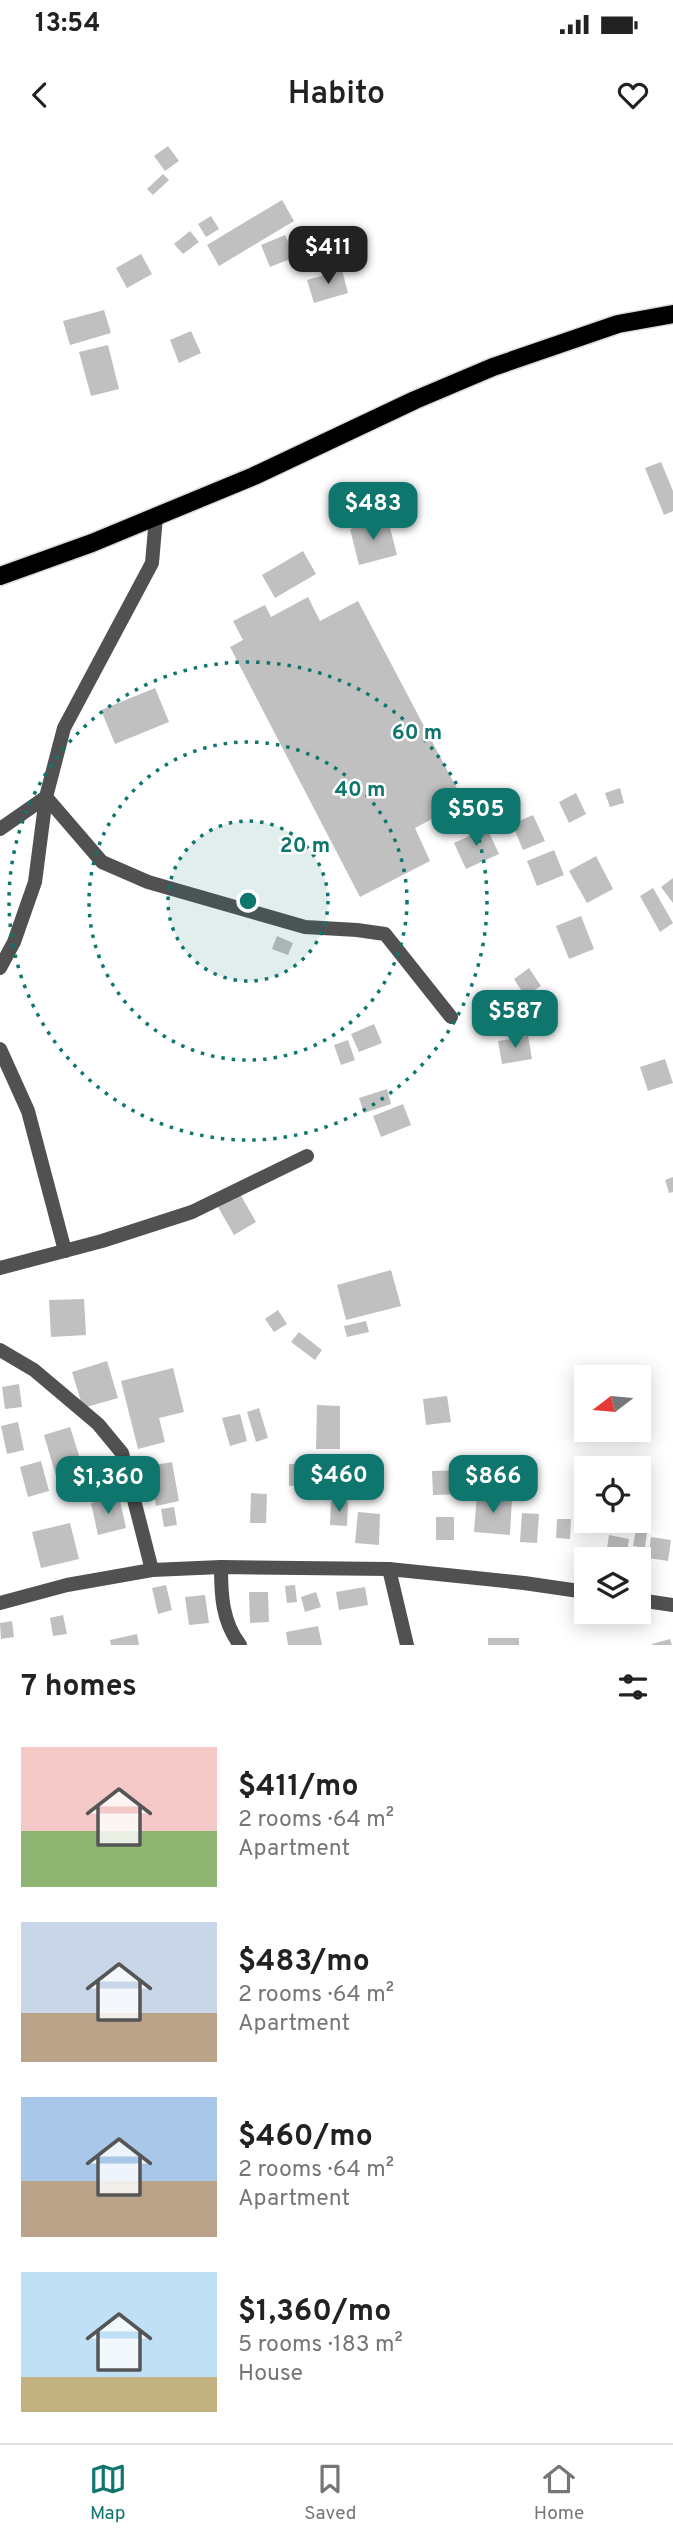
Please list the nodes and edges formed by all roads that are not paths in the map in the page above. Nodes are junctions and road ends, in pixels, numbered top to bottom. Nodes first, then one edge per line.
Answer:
1 (673, 314) edge
2 (156, 517) junction
3 (0, 576) edge
4 (46, 797) junction
5 (0, 829) edge
6 (0, 968) edge
7 (451, 1017) dead end
8 (0, 1049) edge
9 (307, 1156) dead end
10 (65, 1251) junction
11 (0, 1268) edge
12 (0, 1350) edge
13 (221, 1567) junction
14 (389, 1569) junction
15 (152, 1570) junction
16 (574, 1590) edge
17 (651, 1602) edge
18 (0, 1603) edge
19 (673, 1605) edge
20 (240, 1645) edge
21 (407, 1645) edge

1 - 2 main road
2 - 3 main road
2 - 4 street
4 - 5 street
4 - 6 street
4 - 7 street
8 - 10 street
9 - 10 street
10 - 11 street
12 - 15 street
13 - 14 street
13 - 15 street
13 - 20 street
14 - 16 street
14 - 21 street
15 - 18 street
17 - 19 street

